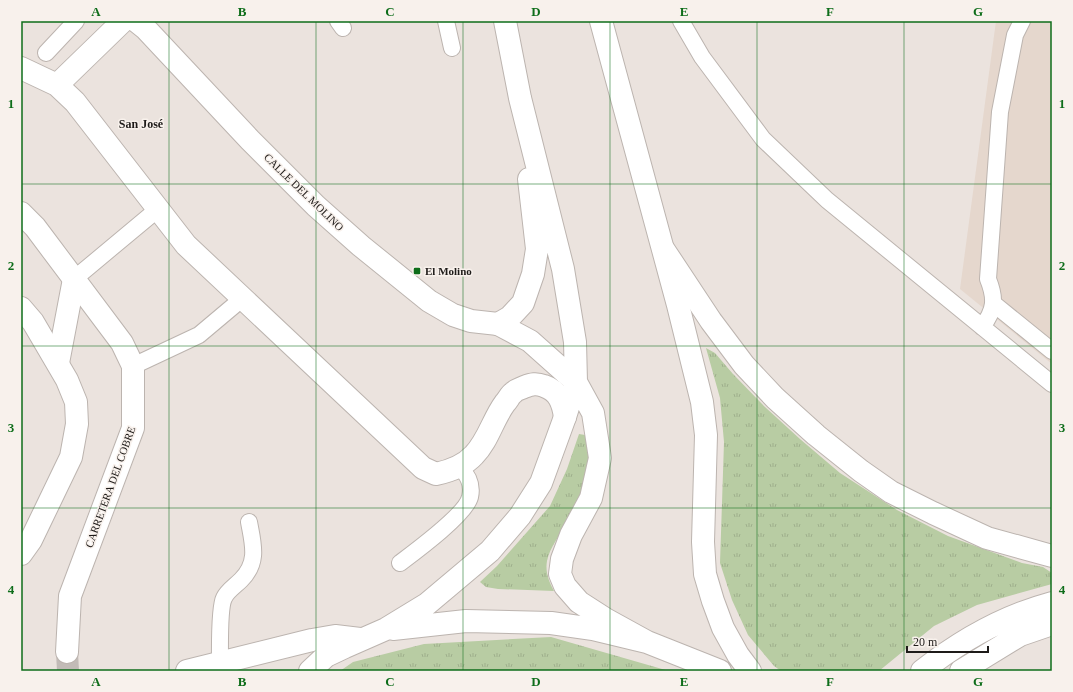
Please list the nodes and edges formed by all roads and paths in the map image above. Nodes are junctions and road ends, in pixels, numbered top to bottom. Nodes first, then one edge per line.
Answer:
1 (76, 21) edge
2 (123, 21) edge
3 (136, 21) edge
4 (446, 21) edge
5 (505, 21) edge
6 (602, 21) edge
7 (681, 21) edge
8 (1022, 21) edge
9 (452, 48) dead end
10 (46, 53) dead end
11 (21, 68) edge
12 (57, 85) junction
13 (520, 98) junction
14 (158, 209) junction
15 (21, 213) edge
16 (661, 245) junction
17 (74, 278) junction
18 (243, 298) junction
19 (994, 304) junction
20 (21, 308) edge
21 (498, 324) junction
22 (982, 327) junction
23 (1052, 351) edge
24 (58, 363) junction
25 (133, 366) junction
26 (576, 382) junction
27 (1052, 384) edge
28 (565, 417) junction
29 (459, 466) junction
30 (248, 522) dead end
31 (21, 554) edge
32 (1052, 556) edge
33 (400, 563) dead end
34 (1052, 603) edge
35 (1052, 624) edge
36 (386, 629) junction
37 (363, 639) junction
38 (647, 642) junction
39 (67, 652) tunnel mouth
40 (220, 663) junction
41 (187, 671) edge
42 (310, 671) edge
43 (720, 671) edge
44 (750, 671) edge
45 (922, 671) edge
46 (961, 671) edge

1 - 10 lane
2 - 12 main road
3 - 21 main road, CALLE DEL MOLINO
4 - 9 lane
5 - 13 main road
6 - 16 main road
7 - 22 lane
8 - 19 lane
11 - 12 main road
12 - 14 main road
13 - 21 main road
13 - 26 main road
14 - 17 lane
14 - 18 main road
15 - 17 main road, CARRETERA DEL COBRE
16 - 32 main road
16 - 44 main road
17 - 24 main road
17 - 25 main road, CARRETERA DEL COBRE
18 - 25 lane
18 - 29 main road
19 - 22 lane
19 - 23 lane
20 - 24 main road
21 - 26 main road
22 - 27 lane
24 - 31 main road
25 - 39 main road, CARRETERA DEL COBRE
26 - 28 main road
26 - 38 main road
28 - 29 main road
28 - 36 main road
29 - 33 lane
30 - 40 lane
34 - 45 main road
35 - 46 main road
36 - 37 main road
36 - 38 main road
37 - 40 main road
37 - 42 main road
38 - 43 main road
40 - 41 main road

